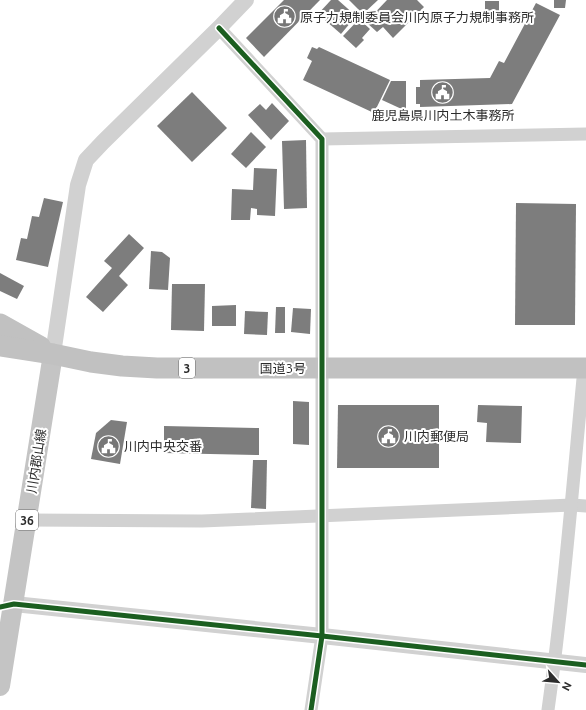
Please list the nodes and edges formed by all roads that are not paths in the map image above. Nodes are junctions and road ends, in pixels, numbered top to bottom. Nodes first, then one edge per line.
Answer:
1 (246, 0) edge
2 (219, 28) junction
3 (586, 134) edge
4 (322, 139) junction
5 (0, 324) edge
6 (0, 346) edge
7 (53, 354) junction
8 (585, 363) edge
9 (322, 368) junction
10 (572, 504) junction
11 (586, 506) edge
12 (322, 515) junction
13 (27, 520) junction
14 (7, 606) edge
15 (322, 636) junction
16 (555, 662) junction
17 (586, 665) edge
18 (0, 686) edge
19 (311, 710) edge
20 (548, 710) edge

1 - 2 street
2 - 4 street
2 - 7 street
3 - 4 street
4 - 9 street
5 - 7 highway, 国道3号 / 3
6 - 7 highway, 国道3号 / 3
7 - 9 highway, 国道3号 / 3
7 - 13 main road, 川内郡山線 / 36
8 - 9 highway, 国道3号 / 3
8 - 10 street
9 - 12 street
10 - 11 street
10 - 12 street
10 - 16 street
12 - 13 street
12 - 15 street
13 - 14 main road, 川内郡山線 / 36
14 - 15 street
14 - 18 main road, 川内郡山線 / 36
15 - 16 street
15 - 19 street
16 - 17 street
16 - 20 street

